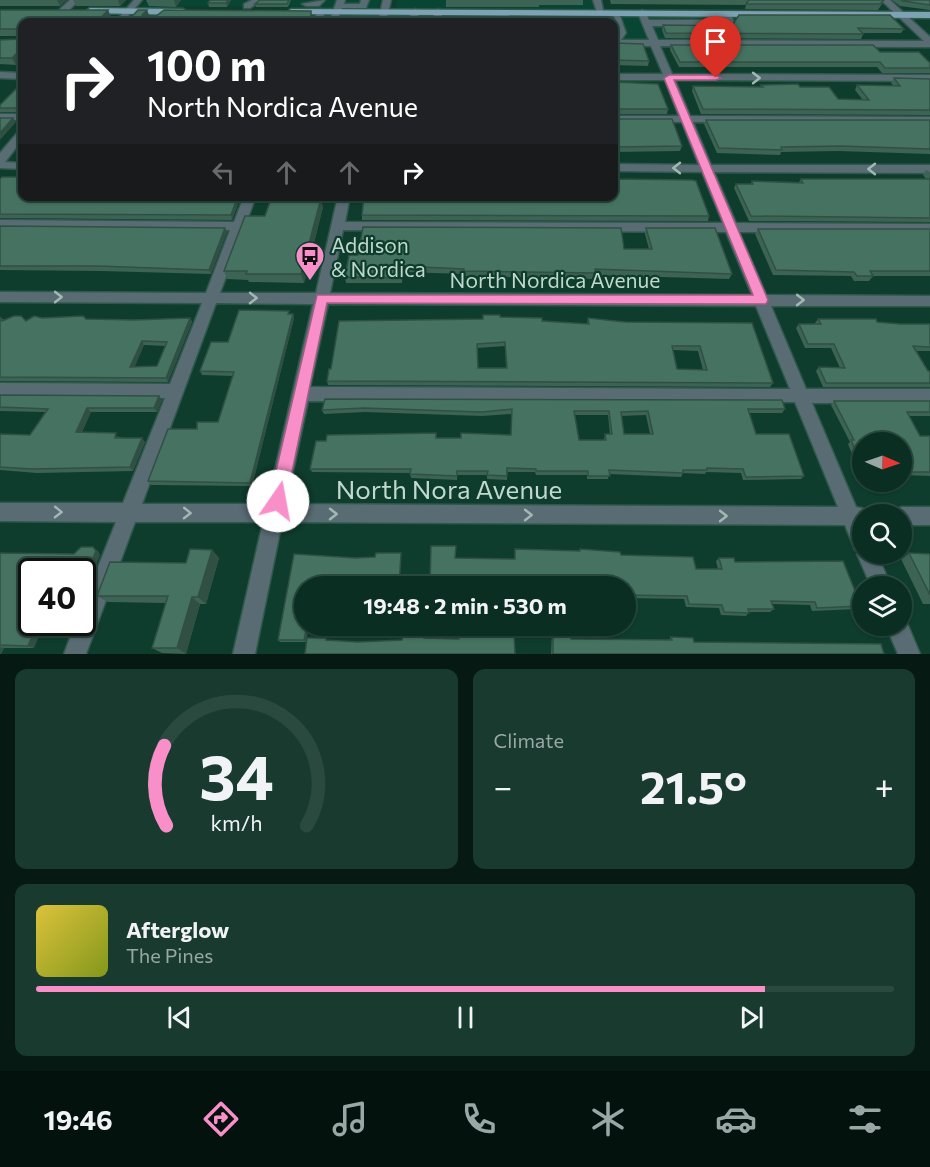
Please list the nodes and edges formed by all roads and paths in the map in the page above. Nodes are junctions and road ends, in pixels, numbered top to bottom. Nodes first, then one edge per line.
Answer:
1 (75, 0) edge
2 (138, 0) edge
3 (258, 0) edge
4 (321, 0) edge
5 (387, 0) edge
6 (597, 0) edge
7 (885, 0) edge
8 (340, 4) edge
9 (246, 6) edge
10 (304, 6) edge
11 (363, 6) edge
12 (53, 11) edge
13 (63, 11) junction
14 (74, 11) edge
15 (85, 11) edge
16 (129, 11) junction
17 (165, 12) junction
18 (190, 12) edge
19 (256, 12) edge
20 (279, 12) edge
21 (321, 12) junction
22 (384, 12) junction
23 (415, 12) junction
24 (438, 12) junction
25 (544, 13) edge
26 (602, 13) junction
27 (615, 13) junction
28 (727, 14) joint
29 (901, 14) junction
30 (930, 15) edge
31 (123, 18) edge
32 (158, 18) edge
33 (319, 18) edge
34 (335, 18) edge
35 (383, 18) edge
36 (414, 18) edge
37 (437, 18) edge
38 (456, 18) edge
39 (617, 18) edge
40 (644, 18) junction
41 (618, 22) edge
42 (618, 39) edge
43 (618, 41) edge
44 (654, 43) junction
45 (930, 43) edge
46 (0, 75) edge
47 (18, 76) edge
48 (618, 77) edge
49 (669, 78) junction
50 (930, 78) edge
51 (0, 117) edge
52 (18, 117) edge
53 (618, 119) edge
54 (686, 119) junction
55 (930, 120) edge
56 (18, 140) edge
57 (0, 160) edge
58 (0, 165) edge
59 (18, 166) edge
60 (618, 168) edge
61 (706, 168) junction
62 (930, 169) edge
63 (248, 201) edge
64 (343, 201) edge
65 (0, 224) edge
66 (239, 226) junction
67 (338, 226) junction
68 (731, 227) junction
69 (930, 228) edge
70 (0, 297) edge
71 (211, 298) junction
72 (322, 299) junction
73 (761, 300) junction
74 (930, 301) edge
75 (0, 390) edge
76 (176, 391) junction
77 (301, 394) junction
78 (801, 395) junction
79 (930, 396) edge
80 (852, 505) edge
81 (0, 512) edge
82 (129, 513) junction
83 (275, 514) junction
84 (852, 516) edge
85 (912, 516) edge
86 (930, 516) edge
87 (901, 636) edge
88 (75, 654) edge
89 (244, 654) edge
90 (909, 654) edge

1 - 13 street
2 - 16 street
3 - 9 street
4 - 10 street
5 - 22 street
6 - 26 street
7 - 29 street
8 - 11 main road
8 - 21 main road
8 - 34 street
9 - 19 main road
10 - 20 main road
10 - 21 main road
11 - 22 main road
12 - 13 main road
13 - 14 main road
15 - 16 main road
16 - 17 main road
16 - 31 street
17 - 18 main road
17 - 32 street
21 - 33 street
22 - 23 main road
22 - 35 street
23 - 24 main road
23 - 36 street
24 - 37 street
24 - 38 main road
25 - 26 main road
25 - 38 main road
26 - 27 main road
27 - 39 street
27 - 40 main road
28 - 29 main road
28 - 40 street
29 - 30 main road
29 - 45 street
40 - 44 street
41 - 42 street
43 - 44 street
44 - 45 street
44 - 49 street
46 - 47 street
48 - 49 street
49 -> 50 street
49 - 54 street
51 - 52 street
53 - 54 street
54 - 55 street
54 - 61 street
56 - 57 street
58 - 59 street
61 -> 60 street
62 -> 61 street
61 - 68 street
63 - 66 street
64 - 67 street
65 - 66 street
66 - 71 street
67 - 68 street
67 - 72 street
68 - 69 street
68 - 73 street
70 -> 71 street, North Nordica Avenue
71 -> 72 street, North Nordica Avenue
71 - 76 street
72 - 73 street, North Nordica Avenue
72 - 77 street
73 -> 74 street, North Nordica Avenue
73 - 78 street
75 - 76 street
76 - 82 street
77 - 78 street
77 - 83 street
78 - 79 street
78 - 80 street
81 -> 82 street, North Nora Avenue
82 -> 83 street, North Nora Avenue
82 - 88 street
83 -> 84 street, North Nora Avenue
83 - 89 street
85 - 86 street
87 - 90 street

